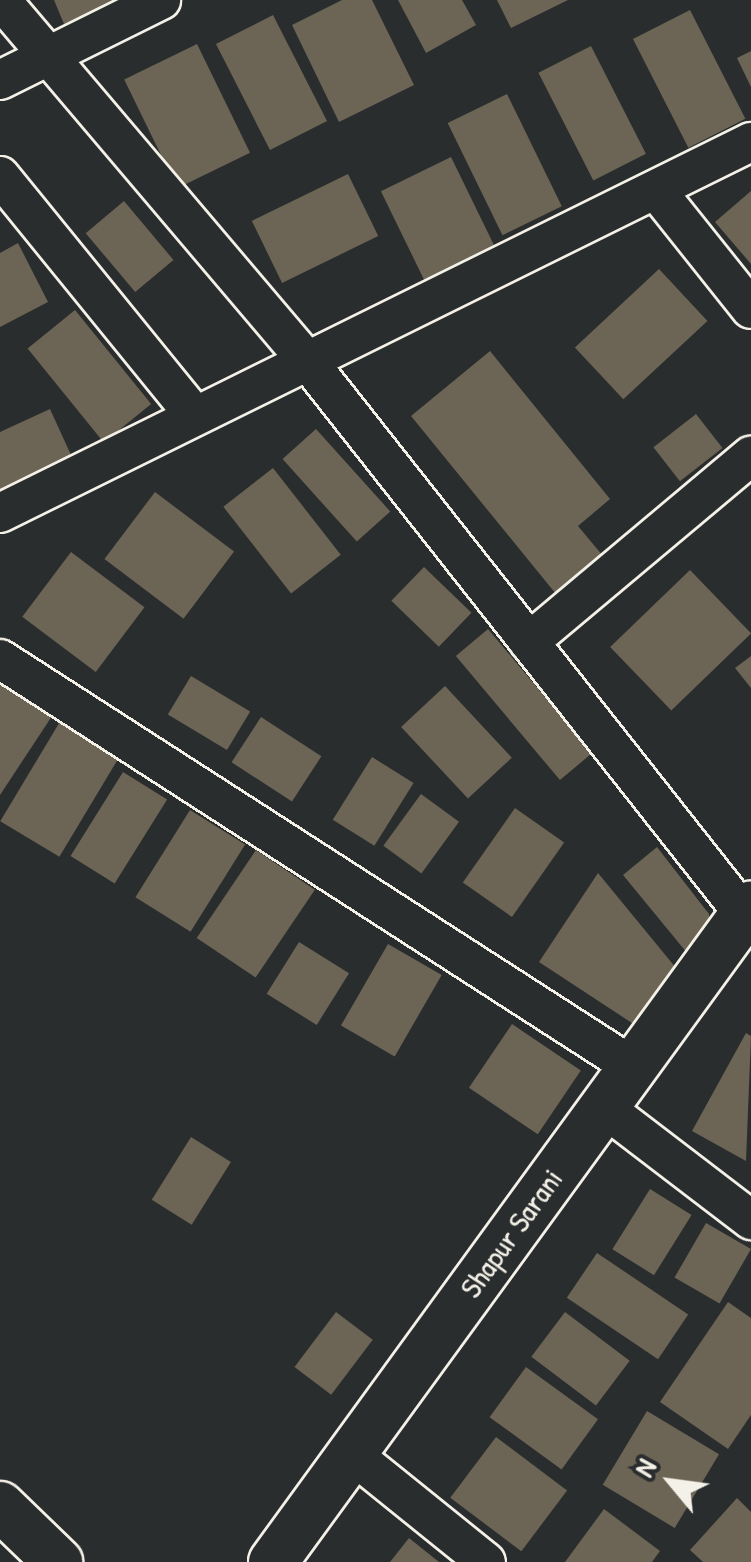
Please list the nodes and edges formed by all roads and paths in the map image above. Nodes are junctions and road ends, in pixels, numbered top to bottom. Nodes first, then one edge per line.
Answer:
1 (0, 0) edge
2 (161, 0) edge
3 (48, 56) junction
4 (0, 80) edge
5 (751, 142) edge
6 (0, 176) edge
7 (656, 190) junction
8 (751, 309) edge
9 (310, 364) junction
10 (195, 416) junction
11 (751, 456) edge
12 (0, 513) edge
13 (529, 642) junction
14 (0, 659) edge
15 (749, 914) edge
16 (630, 1066) junction
17 (602, 1106) junction
18 (751, 1220) edge
19 (352, 1454) junction
20 (0, 1506) edge
21 (58, 1562) edge
22 (273, 1562) edge
23 (486, 1562) edge

1 - 3 street
2 - 3 street
3 - 4 street
3 - 9 street
5 - 7 street
6 - 10 street
7 - 8 street
7 - 9 street
9 - 10 street
9 - 13 street
10 - 12 street
11 - 13 street
13 - 15 street
14 - 16 street
15 - 16 street, Shapur Sarani
16 - 17 street, Shapur Sarani
17 - 18 street
17 - 19 street, Shapur Sarani
19 - 22 street, Shapur Sarani
19 - 23 street
20 - 21 street

